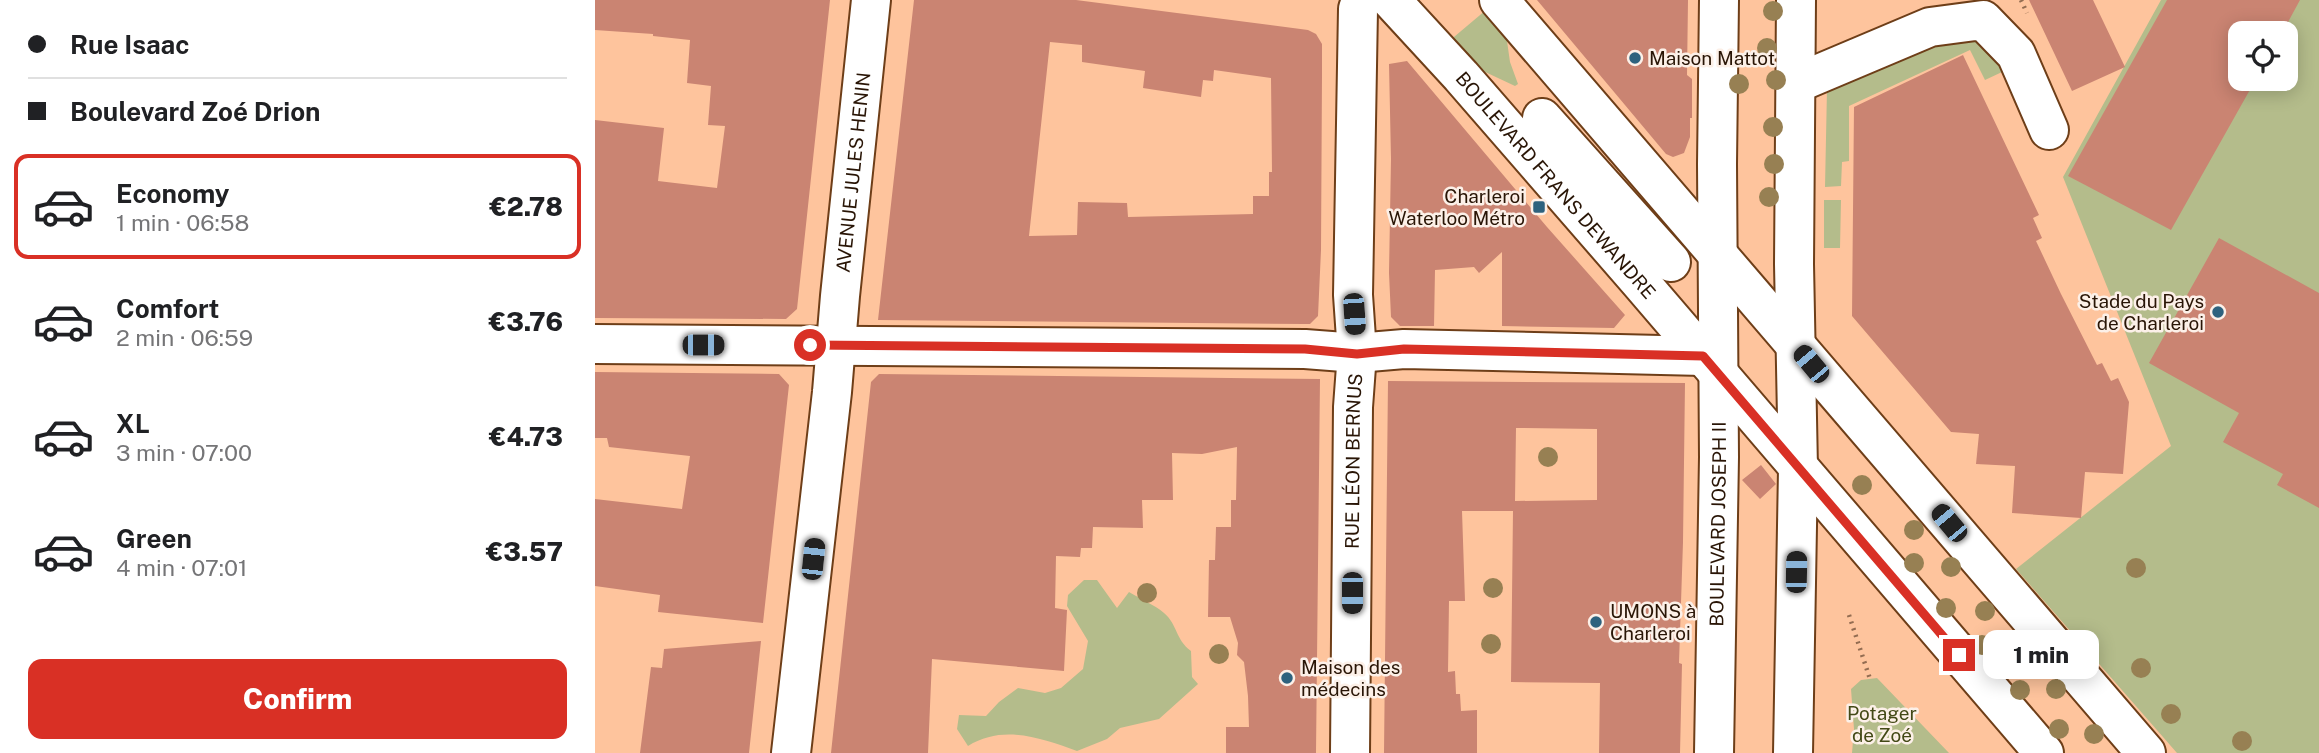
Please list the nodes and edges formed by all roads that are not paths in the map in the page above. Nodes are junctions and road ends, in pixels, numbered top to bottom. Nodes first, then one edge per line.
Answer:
1 (871, 0) edge
2 (1361, 0) edge
3 (1391, 0) edge
4 (1499, 0) edge
5 (1719, 0) edge
6 (1796, 0) edge
7 (1795, 84) junction
8 (1542, 118) dead end
9 (2049, 130) dead end
10 (1717, 255) junction
11 (1671, 262) dead end
12 (595, 344) edge
13 (837, 345) junction
14 (1795, 345) junction
15 (1357, 354) junction
16 (1711, 365) junction
17 (1797, 407) junction
18 (1756, 418) junction
19 (1798, 469) junction
20 (790, 753) edge
21 (1350, 753) edge
22 (1714, 753) edge
23 (1793, 753) edge
24 (2044, 753) edge
25 (2146, 753) edge

1 - 13 street, AVENUE JULES HENIN
2 - 15 street, RUE LÉON BERNUS
3 - 16 street, BOULEVARD FRANS DEWANDRE
4 - 10 street
5 - 10 street, BOULEVARD JOSEPH II
6 - 7 street
7 - 9 street
7 - 14 street
8 - 11 street
10 - 14 street
10 - 16 street, BOULEVARD JOSEPH II
12 - 13 street
13 - 15 street
13 - 20 street, AVENUE JULES HENIN
14 - 17 street
14 - 25 street
15 - 16 street
15 - 21 street, RUE LÉON BERNUS
16 - 18 street, BOULEVARD FRANS DEWANDRE
16 - 22 street, BOULEVARD JOSEPH II
17 - 18 street, BOULEVARD JOSEPH II
17 - 19 street
18 - 19 street, BOULEVARD FRANS DEWANDRE
19 - 23 street
19 - 24 street, BOULEVARD FRANS DEWANDRE

